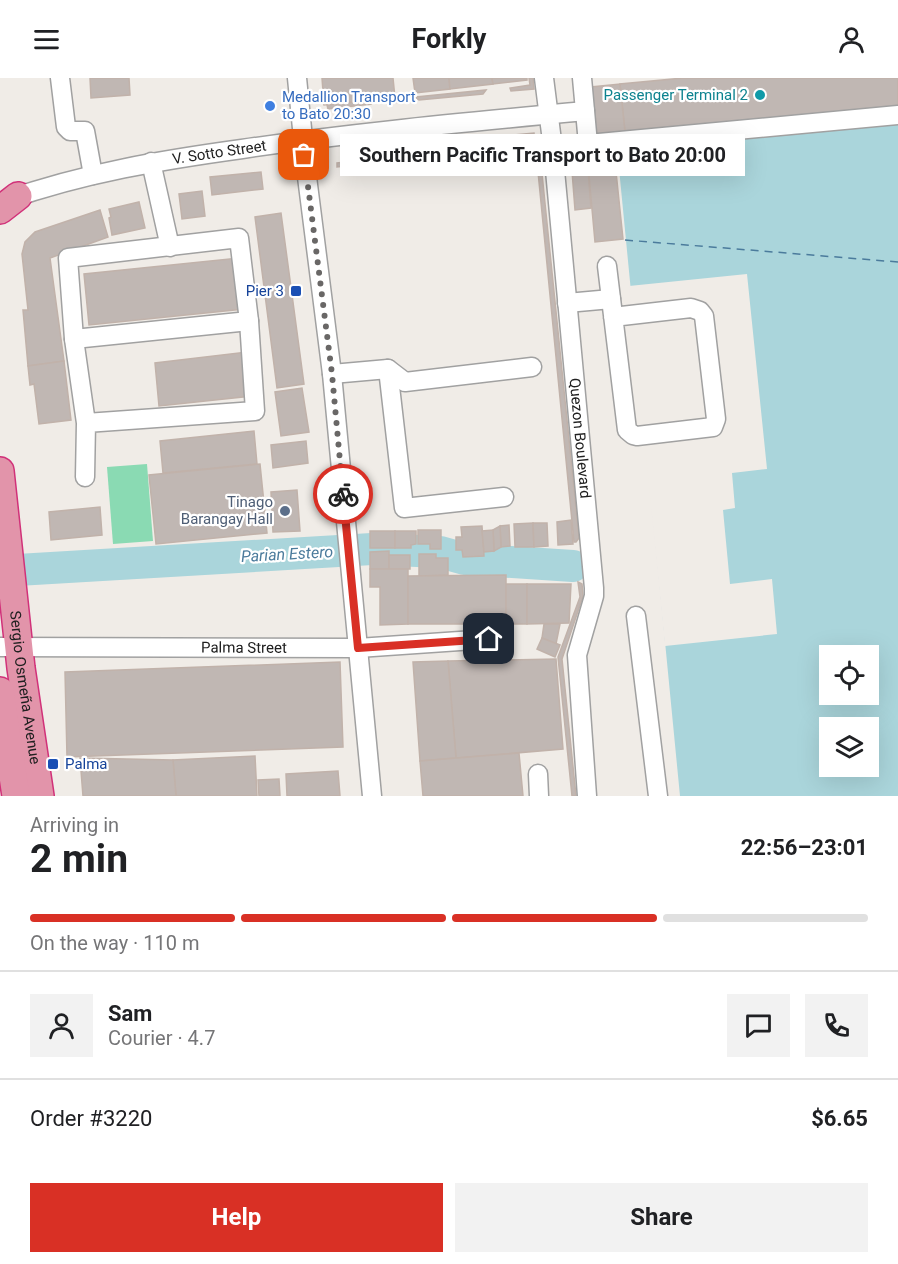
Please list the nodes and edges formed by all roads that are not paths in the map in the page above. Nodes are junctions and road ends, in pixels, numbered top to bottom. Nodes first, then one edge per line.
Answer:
1 (60, 78) edge
2 (297, 78) edge
3 (544, 78) edge
4 (582, 78) edge
5 (585, 111) junction
6 (549, 114) junction
7 (898, 115) edge
8 (302, 140) junction
9 (151, 162) junction
10 (93, 175) junction
11 (4, 202) edge
12 (170, 247) junction
13 (607, 266) dead end
14 (611, 299) junction
15 (567, 303) junction
16 (613, 317) junction
17 (249, 321) junction
18 (74, 339) junction
19 (532, 367) dead end
20 (388, 369) junction
21 (332, 374) junction
22 (86, 423) junction
23 (0, 471) edge
24 (85, 477) dead end
25 (504, 497) dead end
26 (636, 616) dead end
27 (489, 639) dead end
28 (10, 647) edge
29 (358, 648) junction
30 (0, 691) edge
31 (538, 774) dead end
32 (16, 796) edge
33 (40, 796) edge
34 (372, 796) edge
35 (539, 796) edge
36 (587, 796) edge
37 (658, 796) edge

1 - 10 street
2 - 8 street
3 - 6 street, Quezon Boulevard
4 - 5 street
5 - 6 street, V. Sotto Street
5 - 7 street
6 - 8 street, V. Sotto Street
6 - 15 street, Quezon Boulevard
8 - 9 street, V. Sotto Street
8 - 21 street
9 - 10 street, V. Sotto Street
9 - 12 street
10 - 11 street, V. Sotto Street
12 - 17 street
12 - 18 street
13 - 14 street
14 - 15 street
14 - 16 street
15 - 36 street, Quezon Boulevard
16 - 16 street
17 - 18 street
17 - 22 street
18 - 22 street
19 - 20 street
20 - 21 street
20 - 25 street
21 - 29 street
22 - 24 street
23 - 28 highway, Sergio Osmeña Avenue
26 - 37 street
27 - 29 street, Palma Street
28 - 29 street, Palma Street
28 - 33 highway, Sergio Osmeña Avenue
29 - 34 street
30 - 32 highway, Sergio Osmeña Avenue
31 - 35 street

